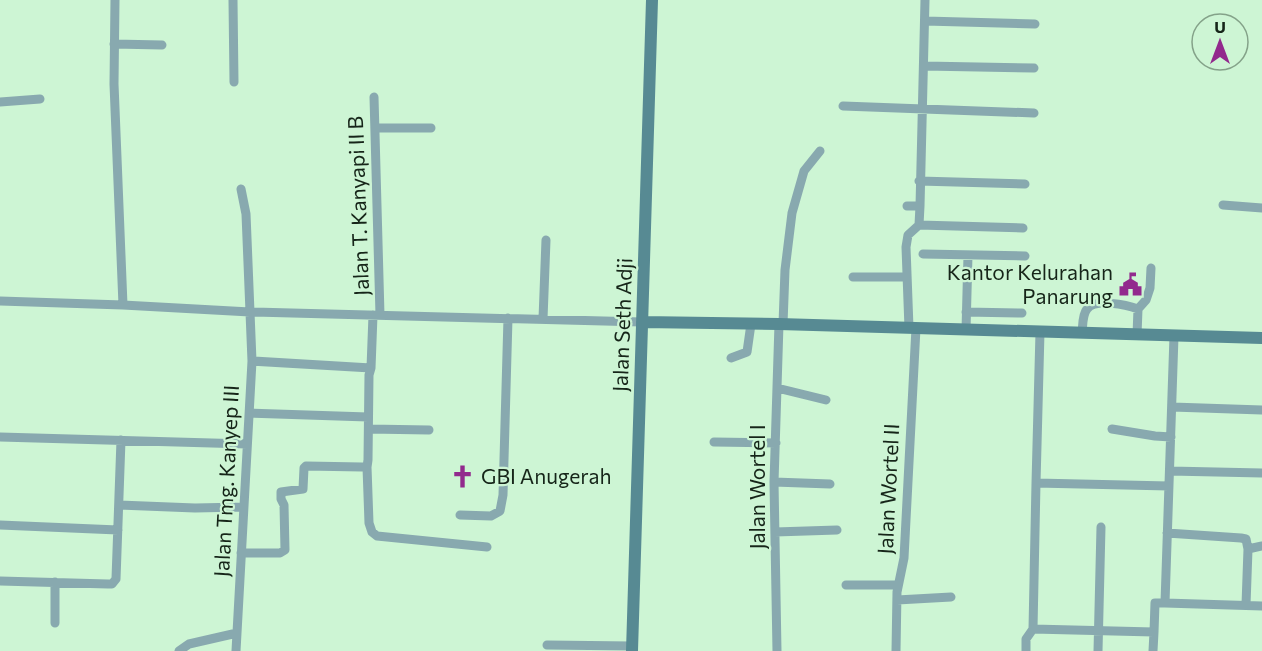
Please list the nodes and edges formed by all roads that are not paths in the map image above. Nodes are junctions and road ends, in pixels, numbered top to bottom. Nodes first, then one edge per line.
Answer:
1 (115, 0) edge
2 (233, 0) edge
3 (652, 0) edge
4 (925, 0) edge
5 (925, 21) junction
6 (1035, 24) dead end
7 (114, 44) junction
8 (162, 45) dead end
9 (924, 66) junction
10 (1034, 68) dead end
11 (234, 82) dead end
12 (374, 97) dead end
13 (40, 99) dead end
14 (0, 102) edge
15 (843, 105) dead end
16 (923, 110) junction
17 (1034, 113) dead end
18 (375, 128) junction
19 (431, 128) dead end
20 (820, 151) dead end
21 (919, 181) junction
22 (1025, 184) dead end
23 (241, 189) dead end
24 (1223, 205) dead end
25 (907, 206) dead end
26 (920, 206) junction
27 (1262, 208) edge
28 (919, 225) junction
29 (1023, 228) dead end
30 (546, 240) dead end
31 (923, 254) dead end
32 (968, 255) junction
33 (1025, 256) dead end
34 (1151, 267) dead end
35 (853, 276) dead end
36 (907, 276) junction
37 (0, 301) edge
38 (123, 305) junction
39 (1138, 309) junction
40 (250, 312) junction
41 (966, 312) junction
42 (1022, 313) dead end
43 (376, 315) junction
44 (508, 318) junction
45 (543, 319) junction
46 (642, 322) junction
47 (751, 324) junction
48 (781, 324) junction
49 (912, 328) junction
50 (966, 330) junction
51 (1040, 332) junction
52 (1082, 333) junction
53 (1137, 335) junction
54 (1174, 336) junction
55 (1262, 338) edge
56 (731, 358) dead end
57 (252, 361) junction
58 (370, 368) junction
59 (777, 388) junction
60 (826, 400) dead end
61 (1172, 407) junction
62 (1262, 410) edge
63 (250, 413) junction
64 (368, 417) junction
65 (369, 429) junction
66 (1112, 429) dead end
67 (429, 430) dead end
68 (0, 437) edge
69 (1171, 437) junction
70 (121, 440) junction
71 (714, 442) dead end
72 (776, 443) junction
73 (247, 444) junction
74 (367, 466) junction
75 (1170, 471) junction
76 (1262, 473) edge
77 (774, 482) junction
78 (1036, 483) junction
79 (830, 484) dead end
80 (1169, 486) junction
81 (119, 505) junction
82 (243, 507) junction
83 (460, 515) dead end
84 (0, 525) edge
85 (1101, 527) dead end
86 (118, 530) junction
87 (837, 530) dead end
88 (775, 532) junction
89 (1167, 533) junction
90 (1262, 546) edge
91 (487, 547) dead end
92 (1248, 549) junction
93 (241, 553) junction
94 (0, 581) edge
95 (56, 582) junction
96 (846, 585) dead end
97 (898, 585) junction
98 (951, 597) dead end
99 (897, 600) junction
100 (1165, 603) junction
101 (1246, 605) junction
102 (1262, 606) edge
103 (56, 623) dead end
104 (1033, 629) junction
105 (1098, 630) junction
106 (1154, 632) junction
107 (237, 633) junction
108 (547, 645) dead end
109 (632, 648) edge
110 (179, 651) edge
111 (236, 651) edge
112 (777, 651) edge
113 (896, 651) edge
114 (1026, 651) edge
115 (1098, 651) edge
116 (1153, 651) edge

1 - 7 street
2 - 11 street
3 - 46 street, Jalan Seth Adji
4 - 5 street
5 - 6 street
5 - 9 street
7 - 8 street
7 - 38 street
9 - 10 street
9 - 16 street
12 - 18 street, Jalan T. Kanyapi II B
13 - 14 street
15 - 16 street
16 - 17 street
16 - 21 street
18 - 19 street
18 - 43 street, Jalan T. Kanyapi II B
20 - 48 street, Jalan Wortel I
21 - 22 street
21 - 26 street
23 - 40 street, Jalan Tmg. Kanyep III
24 - 27 street
25 - 26 street
26 - 28 street
28 - 29 street
28 - 36 street, Jalan Wortel II
30 - 45 street
31 - 32 street
32 - 33 street
32 - 41 street
34 - 39 street
35 - 36 street
36 - 49 street, Jalan Wortel II
37 - 38 street
38 - 40 street
39 - 52 street
39 - 53 street
40 - 43 street
40 - 57 street, Jalan Tmg. Kanyep III
41 - 42 street
41 - 50 street
43 - 44 street
43 - 58 street, Jalan T. Kanyapi II B
44 - 45 street
44 - 83 street
45 - 46 street
46 - 47 street
46 - 109 street, Jalan Seth Adji
47 - 48 street
47 - 56 street
48 - 49 street
48 - 59 street, Jalan Wortel I
49 - 50 street
49 - 97 street, Jalan Wortel II
50 - 51 street
51 - 52 street
51 - 78 street
52 - 53 street
53 - 54 street
54 - 55 street
54 - 61 street
57 - 58 street
57 - 63 street, Jalan Tmg. Kanyep III
58 - 64 street, Jalan T. Kanyapi II B
59 - 60 street
59 - 72 street, Jalan Wortel I
61 - 62 street
61 - 69 street
63 - 64 street
63 - 73 street, Jalan Tmg. Kanyep III
64 - 65 street, Jalan T. Kanyapi II B
65 - 67 street
65 - 74 street, Jalan T. Kanyapi II B
66 - 69 street
68 - 70 street
69 - 75 street
70 - 73 street
70 - 81 street
71 - 72 street
72 - 77 street, Jalan Wortel I
73 - 82 street, Jalan Tmg. Kanyep III
74 - 91 street, Jalan T. Kanyapi II B
74 - 93 street
75 - 76 street
75 - 80 street
77 - 79 street
77 - 88 street, Jalan Wortel I
78 - 80 street
78 - 104 street
80 - 89 street
81 - 82 street
81 - 86 street
82 - 93 street, Jalan Tmg. Kanyep III
84 - 86 street
85 - 105 street
86 - 95 street
87 - 88 street
88 - 112 street, Jalan Wortel I
89 - 92 street
89 - 100 street
90 - 92 street
92 - 101 street
93 - 107 street, Jalan Tmg. Kanyep III
94 - 95 street
95 - 103 street
96 - 97 street
97 - 99 street, Jalan Wortel II
98 - 99 street
99 - 113 street, Jalan Wortel II
100 - 101 street
100 - 106 street
101 - 102 street
104 - 105 street
104 - 114 street
105 - 106 street
105 - 115 street
106 - 116 street
107 - 110 street
107 - 111 street, Jalan Tmg. Kanyep III
108 - 109 street

